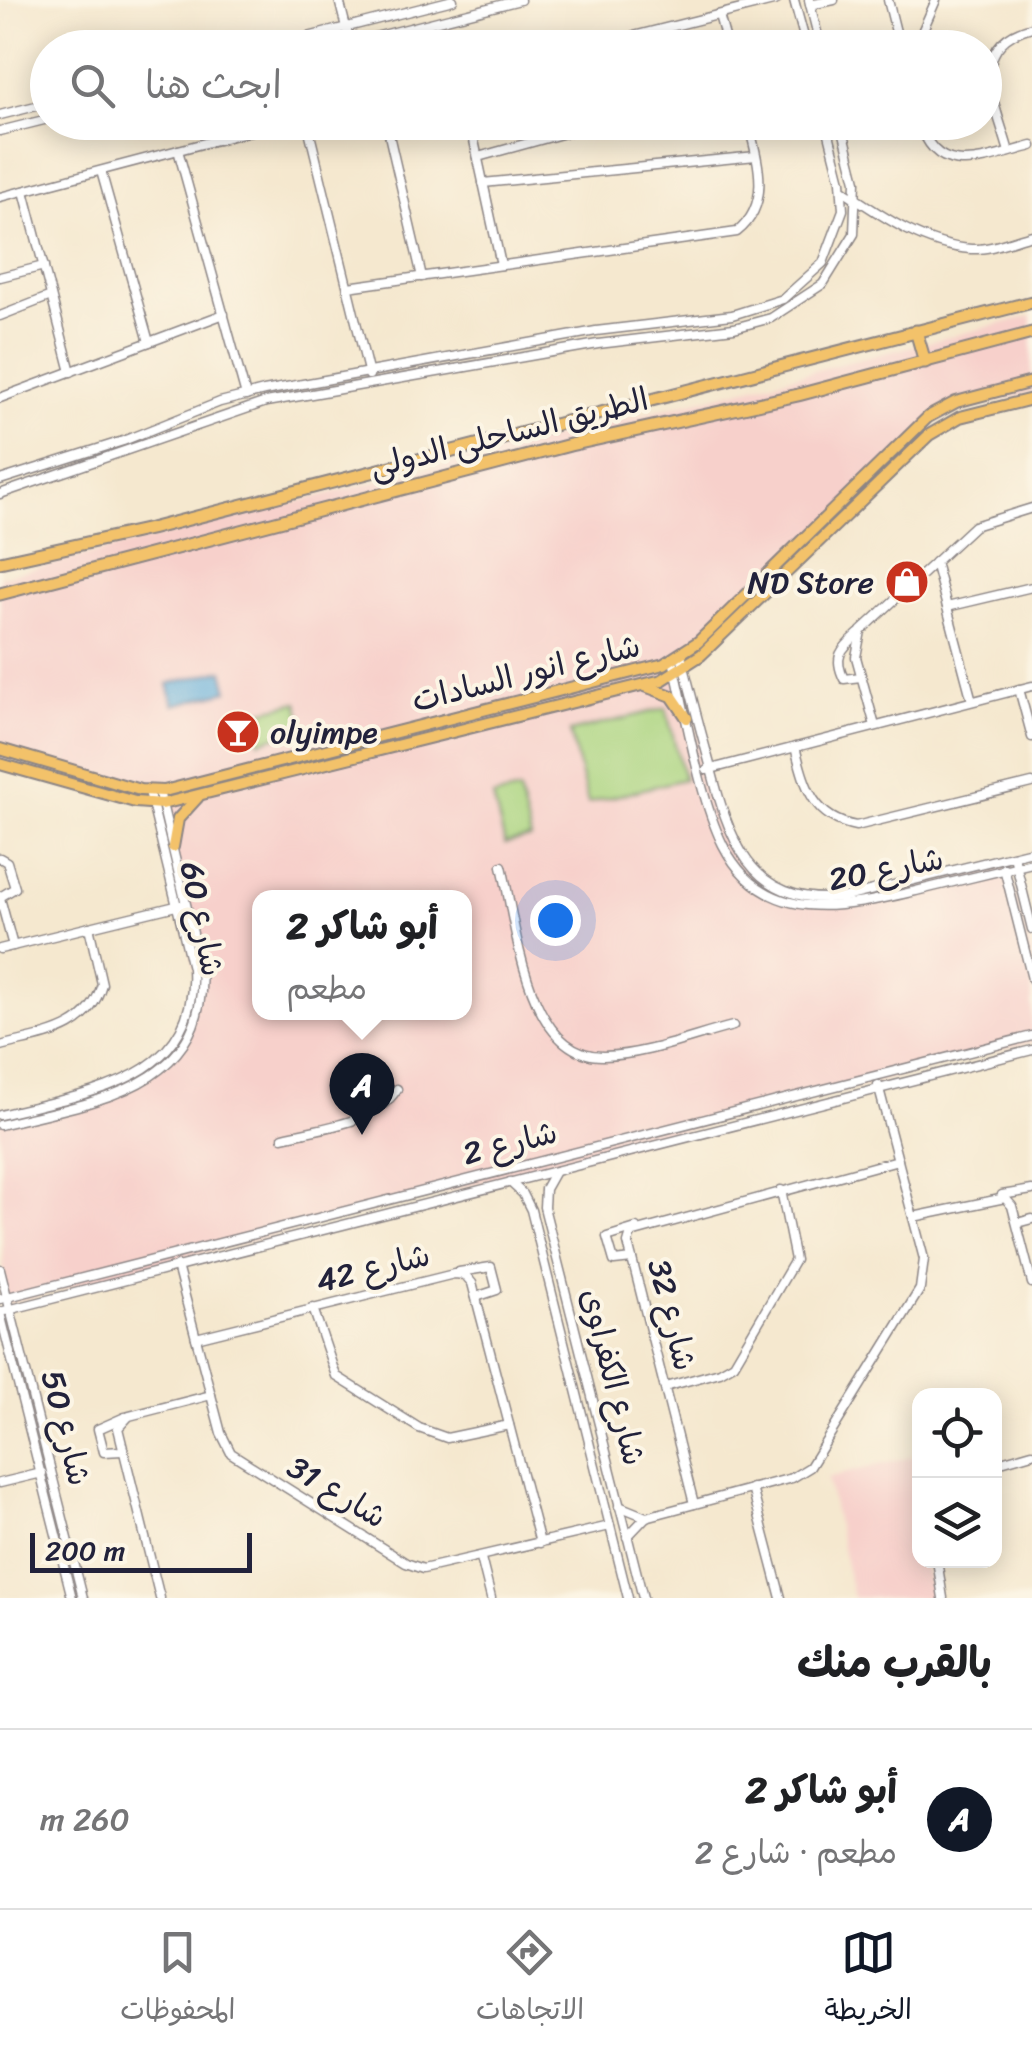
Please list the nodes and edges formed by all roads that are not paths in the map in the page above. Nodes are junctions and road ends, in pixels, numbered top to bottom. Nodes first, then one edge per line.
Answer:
1 (339, 0) edge
2 (453, 0) edge
3 (520, 0) edge
4 (777, 0) edge
5 (794, 0) edge
6 (834, 0) edge
7 (888, 0) edge
8 (936, 0) edge
9 (810, 3) edge
10 (719, 14) junction
11 (346, 27) junction
12 (1032, 28) edge
13 (334, 30) edge
14 (347, 30) edge
15 (401, 30) edge
16 (656, 30) edge
17 (723, 30) edge
18 (802, 30) edge
19 (817, 30) edge
20 (896, 30) edge
21 (923, 30) edge
22 (1002, 40) edge
23 (30, 108) edge
24 (0, 115) edge
25 (1002, 122) edge
26 (30, 124) edge
27 (0, 131) edge
28 (219, 140) edge
29 (311, 140) edge
30 (390, 140) edge
31 (474, 140) edge
32 (538, 140) edge
33 (752, 140) edge
34 (830, 140) edge
35 (845, 140) edge
36 (925, 140) edge
37 (1032, 146) edge
38 (178, 150) junction
39 (1009, 152) junction
40 (478, 156) junction
41 (756, 156) junction
42 (101, 171) junction
43 (483, 183) junction
44 (843, 190) junction
45 (24, 191) junction
46 (0, 197) edge
47 (858, 200) junction
48 (1032, 235) edge
49 (502, 265) junction
50 (44, 266) junction
51 (422, 277) junction
52 (0, 278) edge
53 (348, 287) junction
54 (51, 296) junction
55 (1032, 302) edge
56 (224, 314) junction
57 (0, 316) edge
58 (916, 330) junction
59 (1032, 333) edge
60 (149, 342) junction
61 (925, 362) junction
62 (71, 372) junction
63 (369, 372) junction
64 (1032, 382) edge
65 (372, 384) junction
66 (246, 396) junction
67 (0, 398) edge
68 (1032, 399) edge
69 (0, 480) edge
70 (0, 494) edge
71 (1032, 508) edge
72 (818, 521) junction
73 (830, 532) junction
74 (0, 562) edge
75 (935, 562) junction
76 (1032, 587) edge
77 (0, 594) edge
78 (947, 607) junction
79 (864, 627) junction
80 (677, 657) junction
81 (680, 671) junction
82 (861, 676) junction
83 (639, 686) junction
84 (1032, 686) edge
85 (1019, 690) junction
86 (972, 701) junction
87 (688, 718) junction
88 (875, 726) junction
89 (1032, 738) edge
90 (795, 747) junction
91 (0, 749) edge
92 (0, 764) edge
93 (706, 770) junction
94 (1032, 783) edge
95 (154, 791) junction
96 (204, 795) junction
97 (157, 804) junction
98 (172, 847) junction
99 (1032, 851) edge
100 (1014, 856) junction
101 (0, 858) edge
102 (1002, 858) junction
103 (1032, 862) edge
104 (502, 866) dead end
105 (1016, 866) junction
106 (1004, 870) junction
107 (0, 897) edge
108 (182, 904) junction
109 (90, 927) junction
110 (1032, 929) edge
111 (13, 946) junction
112 (0, 950) edge
113 (1032, 979) edge
114 (733, 1026) dead end
115 (1032, 1036) edge
116 (0, 1046) edge
117 (1032, 1050) edge
118 (876, 1076) junction
119 (879, 1088) junction
120 (398, 1089) dead end
121 (0, 1114) edge
122 (0, 1124) edge
123 (661, 1130) junction
124 (283, 1137) dead end
125 (664, 1143) junction
126 (898, 1160) junction
127 (556, 1170) junction
128 (510, 1182) junction
129 (781, 1190) junction
130 (1032, 1190) edge
131 (994, 1197) junction
132 (395, 1198) junction
133 (544, 1200) junction
134 (529, 1204) junction
135 (398, 1210) junction
136 (913, 1217) junction
137 (1032, 1219) edge
138 (1017, 1223) junction
139 (637, 1228) junction
140 (181, 1253) junction
141 (170, 1256) junction
142 (632, 1259) junction
143 (177, 1267) junction
144 (0, 1270) edge
145 (454, 1274) junction
146 (1032, 1283) edge
147 (476, 1297) junction
148 (4, 1298) edge
149 (313, 1308) junction
150 (3, 1311) edge
151 (196, 1338) junction
152 (665, 1387) junction
153 (211, 1395) junction
154 (129, 1416) junction
155 (510, 1425) junction
156 (122, 1451) junction
157 (1032, 1453) edge
158 (1002, 1462) edge
159 (51, 1470) junction
160 (40, 1473) junction
161 (0, 1483) edge
162 (752, 1488) junction
163 (694, 1504) junction
164 (619, 1506) junction
165 (646, 1517) junction
166 (610, 1526) junction
167 (627, 1537) junction
168 (540, 1544) junction
169 (481, 1558) junction
170 (938, 1568) edge
171 (72, 1598) edge
172 (83, 1598) edge
173 (160, 1598) edge
174 (491, 1598) edge
175 (628, 1598) edge
176 (643, 1598) edge
177 (781, 1598) edge
178 (943, 1598) edge

1 - 11 street
2 - 11 street
3 - 15 street
4 - 10 street
5 - 18 street
6 - 9 street
7 - 20 street
8 - 21 street
9 - 19 street
10 - 16 street
10 - 17 street
11 - 13 street
11 - 14 street
12 - 22 street
23 - 24 street
25 - 39 street
26 - 27 street
28 - 38 street
29 - 53 street
30 - 51 street
31 - 40 street
32 - 40 street
33 - 41 street
34 - 44 street
35 - 47 street
36 - 39 street
37 - 39 street
38 - 42 street
38 - 56 street
40 - 43 street
41 - 43 street
41 - 49 street
42 - 45 street
42 - 60 street
43 - 49 street
44 - 47 street
44 - 63 street
45 - 46 street
45 - 50 street
47 - 48 street
47 - 65 street
49 - 51 street
50 - 52 street
50 - 54 street
51 - 53 street
53 - 63 street
54 - 57 street
54 - 62 street
55 - 58 highway, الطريق الساحلى الدولى
56 - 60 street
56 - 66 street
58 - 61 highway
58 - 74 highway, الطريق الساحلى الدولى
59 - 61 highway, الطريق الساحلى الدولى
60 - 62 street
61 - 77 highway, الطريق الساحلى الدولى
62 - 67 street
63 - 65 street
63 - 66 street
64 - 72 main road, شارع انور السادات
65 - 70 street
66 - 69 street
68 - 73 main road, شارع انور السادات
71 - 75 street
72 - 73 main road
72 - 80 main road, شارع انور السادات
73 - 81 main road, شارع انور السادات
75 - 78 street
75 - 79 street
76 - 78 street
78 - 86 street
79 - 82 street
79 - 82 street
80 - 81 street, شارع 20
80 - 95 main road, شارع انور السادات
81 - 83 main road, شارع انور السادات
81 - 87 street, شارع 20
81 - 93 street, شارع 20
82 - 88 street
83 - 87 main road
83 - 96 main road, شارع انور السادات
84 - 85 street
85 - 86 street
85 - 89 street
86 - 88 street
87 - 93 street, شارع 20
88 - 90 street
90 - 93 street
90 - 94 street
91 - 95 main road
92 - 97 main road, شارع انور السادات
93 - 102 street, شارع 20
93 - 106 street, شارع 20
95 - 97 street, شارع 60
96 - 97 main road, شارع انور السادات
96 - 98 main road
97 - 98 street, شارع 60
97 - 108 street, شارع 60
98 - 108 street, شارع 60
99 - 100 street, شارع 20
100 - 102 street, شارع 20
100 - 105 street
101 - 107 street
102 - 106 street
103 - 105 street, شارع 20
104 - 114 street
105 - 106 street, شارع 20
105 - 110 street
106 - 113 street
107 - 111 street
108 - 109 street
108 - 121 street, شارع 60
108 - 122 street, شارع 60
109 - 111 street
109 - 116 street
111 - 112 street
115 - 118 street, شارع 2
117 - 119 street, شارع 2
118 - 119 street
118 - 123 street, شارع 2
119 - 125 street, شارع 2
119 - 126 street
120 - 124 street
123 - 125 street
123 - 132 street, شارع 2
125 - 127 street, شارع 2
126 - 129 street, شارع 32
126 - 136 street
127 - 128 street, شارع 2
127 - 133 street
128 - 134 street, شارع الكفراوى
128 - 135 street, شارع 2
129 - 139 street, شارع 32
129 - 152 street
130 - 131 street
131 - 136 street
131 - 138 street
132 - 135 street
132 - 140 street, شارع 2
133 - 134 street
133 - 164 street, شارع الكفراوى
134 - 166 street, شارع الكفراوى
135 - 143 street, شارع 2
136 - 162 street
137 - 138 street
138 - 146 street
139 - 142 street, شارع 32
139 - 142 street
140 - 141 street, شارع 2
140 - 143 street
141 - 143 street
141 - 148 street, شارع 2
142 - 152 street, شارع 32
143 - 150 street, شارع 2
143 - 151 street, شارع 31
144 - 148 street, شارع 50
145 - 147 street, شارع 42
145 - 147 street
145 - 149 street, شارع 42
147 - 155 street, شارع 42
148 - 150 street, شارع 50
149 - 151 street, شارع 42
149 - 155 street
150 - 159 street, شارع 50
150 - 160 street, شارع 50
151 - 153 street, شارع 31
152 - 163 street, شارع 32
153 - 154 street
153 - 169 street, شارع 31
154 - 156 street
154 - 156 street
155 - 168 street, شارع 42
156 - 173 street
157 - 158 street
159 - 160 street
159 - 172 street, شارع 50
160 - 161 street
160 - 171 street, شارع 50
162 - 163 street
162 - 177 street
163 - 165 street
164 - 165 street
164 - 167 street, شارع الكفراوى
165 - 167 street
166 - 168 street, شارع 31
166 - 175 street, شارع الكفراوى
167 - 176 street, شارع الكفراوى
168 - 169 street, شارع 31
169 - 174 street
170 - 178 street

